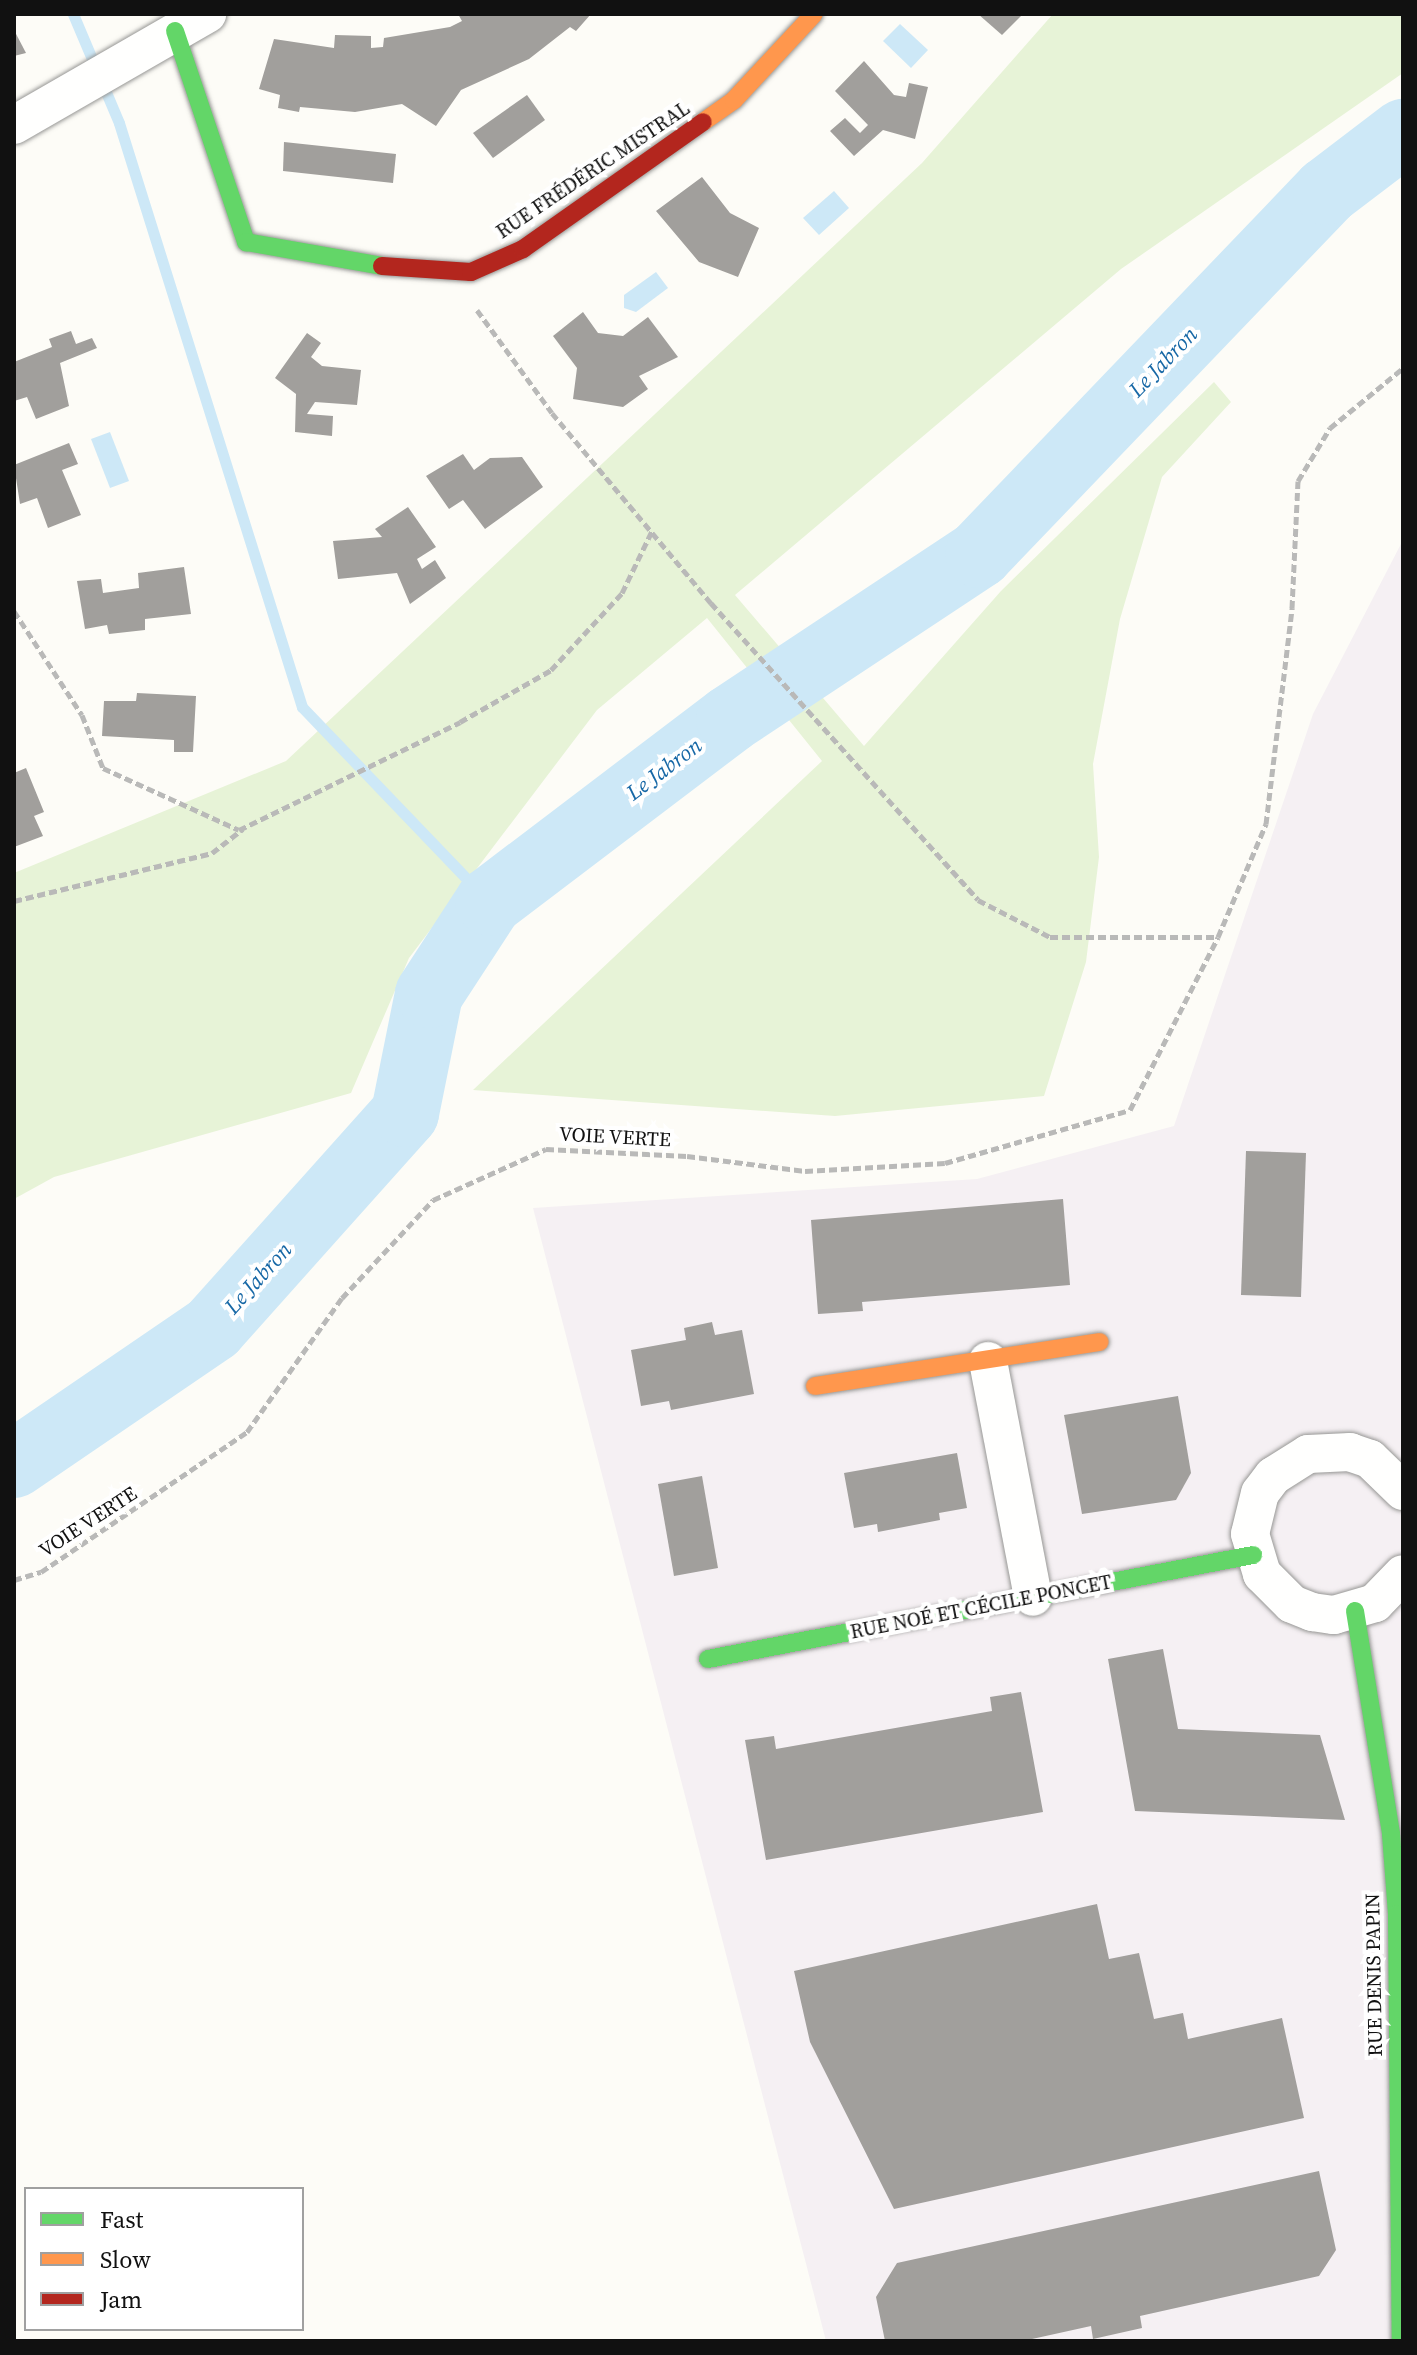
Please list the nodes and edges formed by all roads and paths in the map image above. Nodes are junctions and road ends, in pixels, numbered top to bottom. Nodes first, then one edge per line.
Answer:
1 (814, 14) edge
2 (191, 23) edge
3 (14, 125) edge
4 (471, 272) junction
5 (1403, 368) edge
6 (652, 531) junction
7 (14, 611) edge
8 (245, 827) junction
9 (14, 901) edge
10 (1218, 937) junction
11 (1100, 1342) dead end
12 (988, 1361) junction
13 (815, 1386) dead end
14 (1402, 1488) edge
15 (1253, 1555) junction
16 (1403, 1574) edge
17 (14, 1580) edge
18 (1033, 1597) junction
19 (1355, 1611) junction
20 (708, 1659) dead end
21 (1401, 2341) edge

1 - 4 street, RUE FRÉDÉRIC MISTRAL
2 - 3 street
2 - 4 street, RUE FRÉDÉRIC MISTRAL
4 - 6 path
5 - 10 path, VOIE VERTE
6 - 8 path
6 - 10 path
7 - 8 path
8 - 9 path
10 - 17 path, VOIE VERTE
11 - 12 street
12 - 13 street
12 - 18 street
14 - 15 street
15 - 18 street, RUE NOÉ ET CÉCILE PONCET
15 - 19 street
16 - 19 street
18 - 20 street, RUE NOÉ ET CÉCILE PONCET
19 - 21 street, RUE DENIS PAPIN

